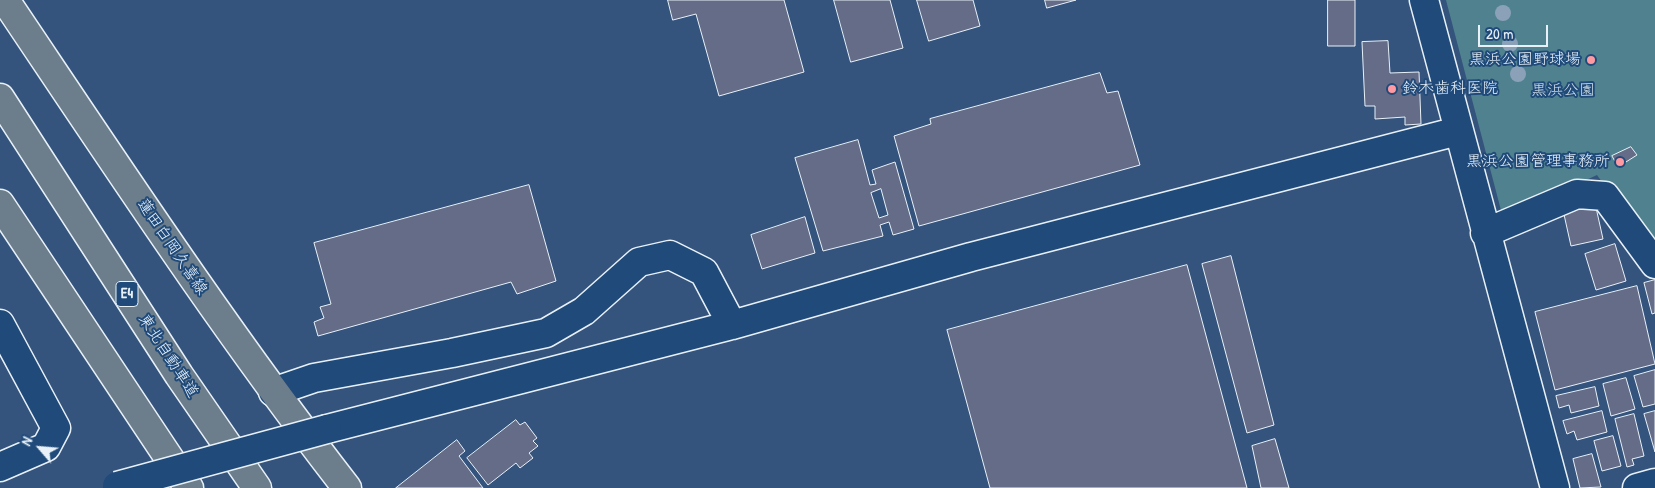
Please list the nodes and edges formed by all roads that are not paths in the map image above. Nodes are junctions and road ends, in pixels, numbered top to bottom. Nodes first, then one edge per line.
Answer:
1 (5, 0) edge
2 (1424, 0) edge
3 (0, 98) edge
4 (1458, 131) junction
5 (0, 204) edge
6 (1485, 233) junction
7 (1655, 264) edge
8 (0, 324) edge
9 (732, 325) junction
10 (273, 392) junction
11 (0, 467) edge
12 (1655, 483) edge
13 (113, 487) edge
14 (189, 488) edge
15 (257, 488) edge
16 (347, 488) edge
17 (1555, 488) edge
18 (1637, 488) edge

1 - 10 main road, 蓮田白岡久喜線
2 - 4 street
3 - 15 main road, 東北自動車道 / E4
4 - 6 street
4 - 9 street
5 - 14 main road
6 - 7 street
6 - 17 street
8 - 11 street
9 - 10 street
9 - 13 street, bridge
10 - 16 main road, 蓮田白岡久喜線
12 - 18 street

